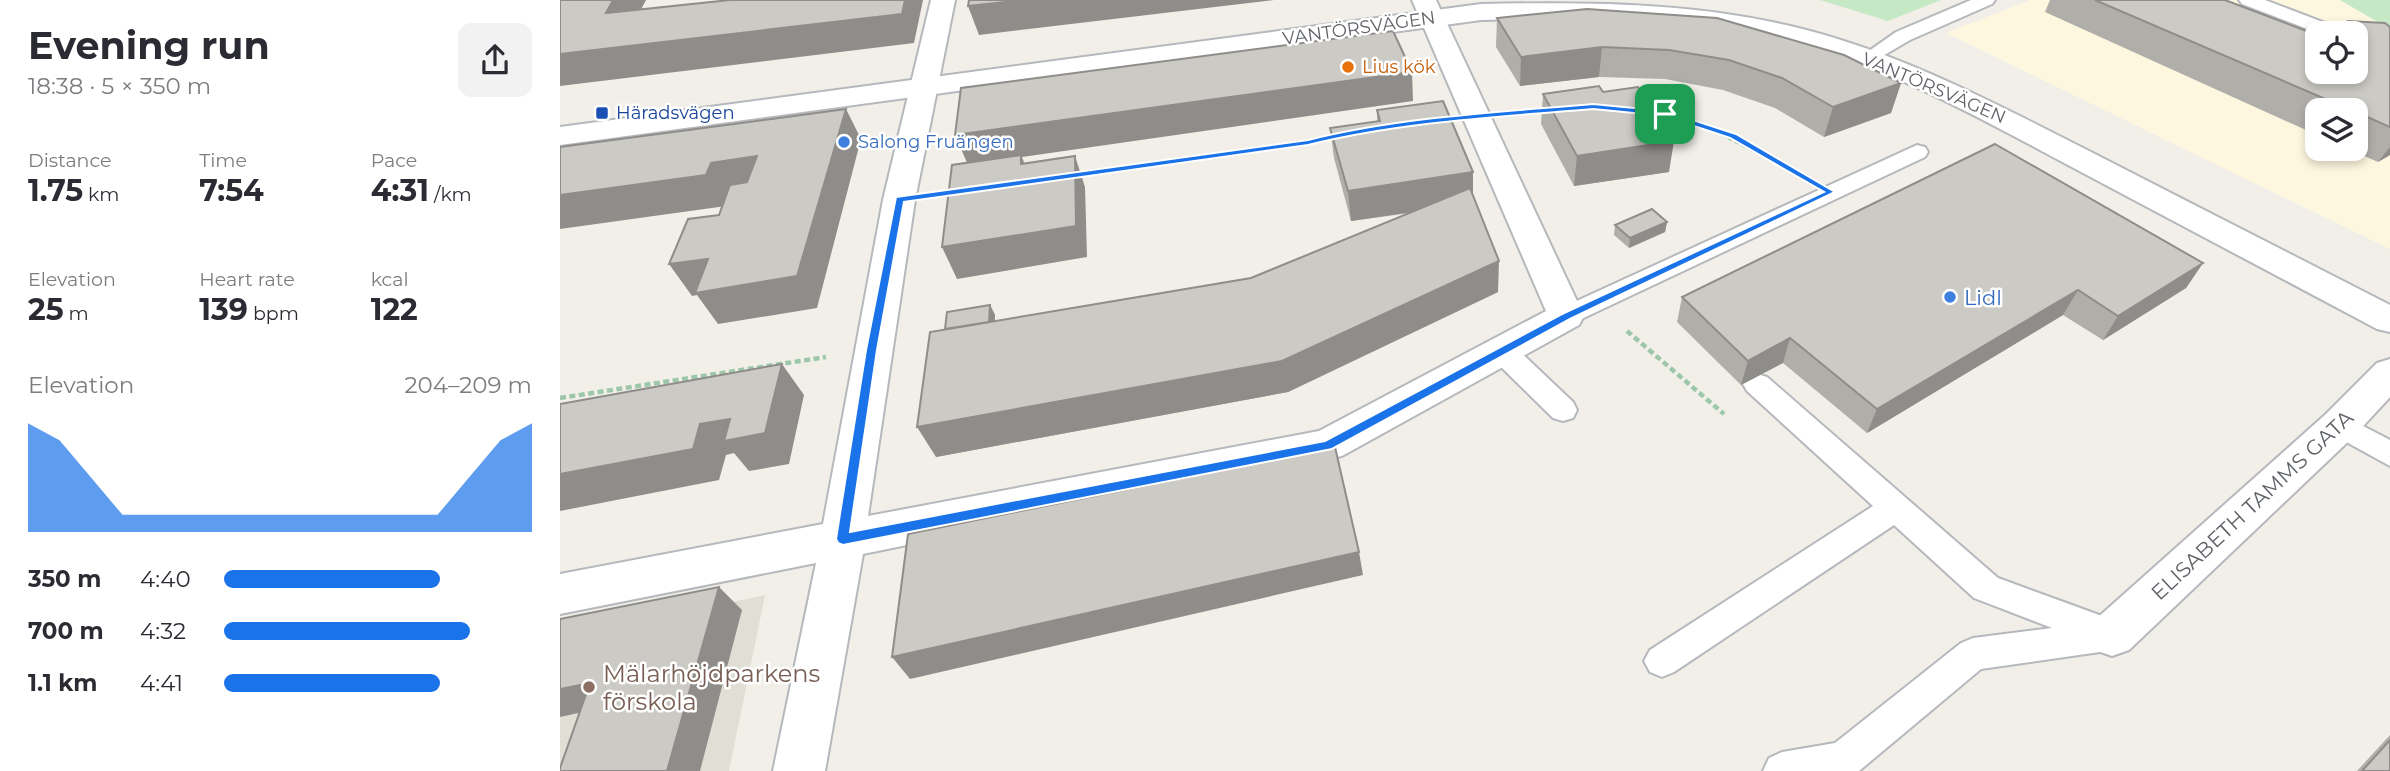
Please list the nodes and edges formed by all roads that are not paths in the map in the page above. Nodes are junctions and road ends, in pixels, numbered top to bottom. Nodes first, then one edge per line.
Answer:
1 (943, 0) edge
2 (1986, 0) edge
3 (2248, 0) edge
4 (1429, 9) edge
5 (2305, 22) edge
6 (1869, 58) junction
7 (920, 87) junction
8 (560, 136) edge
9 (1917, 152) dead end
10 (1566, 316) junction
11 (2390, 320) edge
12 (1502, 351) junction
13 (2390, 373) edge
14 (1757, 384) edge
15 (1563, 410) dead end
16 (2340, 425) junction
17 (2390, 454) edge
18 (1897, 507) junction
19 (843, 539) junction
20 (560, 594) edge
21 (2112, 635) junction
22 (1662, 661) dead end
23 (799, 771) edge
24 (1782, 771) edge

1 - 7 street
2 - 6 lane
3 - 5 lane
4 - 6 street, VANTÖRSVÄGEN
4 - 7 street, VANTÖRSVÄGEN
4 - 10 street
6 - 11 street, VANTÖRSVÄGEN
7 - 8 street, VANTÖRSVÄGEN
7 - 19 street
9 - 10 lane
10 - 12 street
12 - 15 lane
12 - 19 street
13 - 16 street, ELISABETH TAMMS GATA
14 - 18 lane
16 - 17 lane
16 - 21 street, ELISABETH TAMMS GATA
18 - 21 lane
18 - 22 lane
19 - 20 street
19 - 23 street
21 - 24 lane

